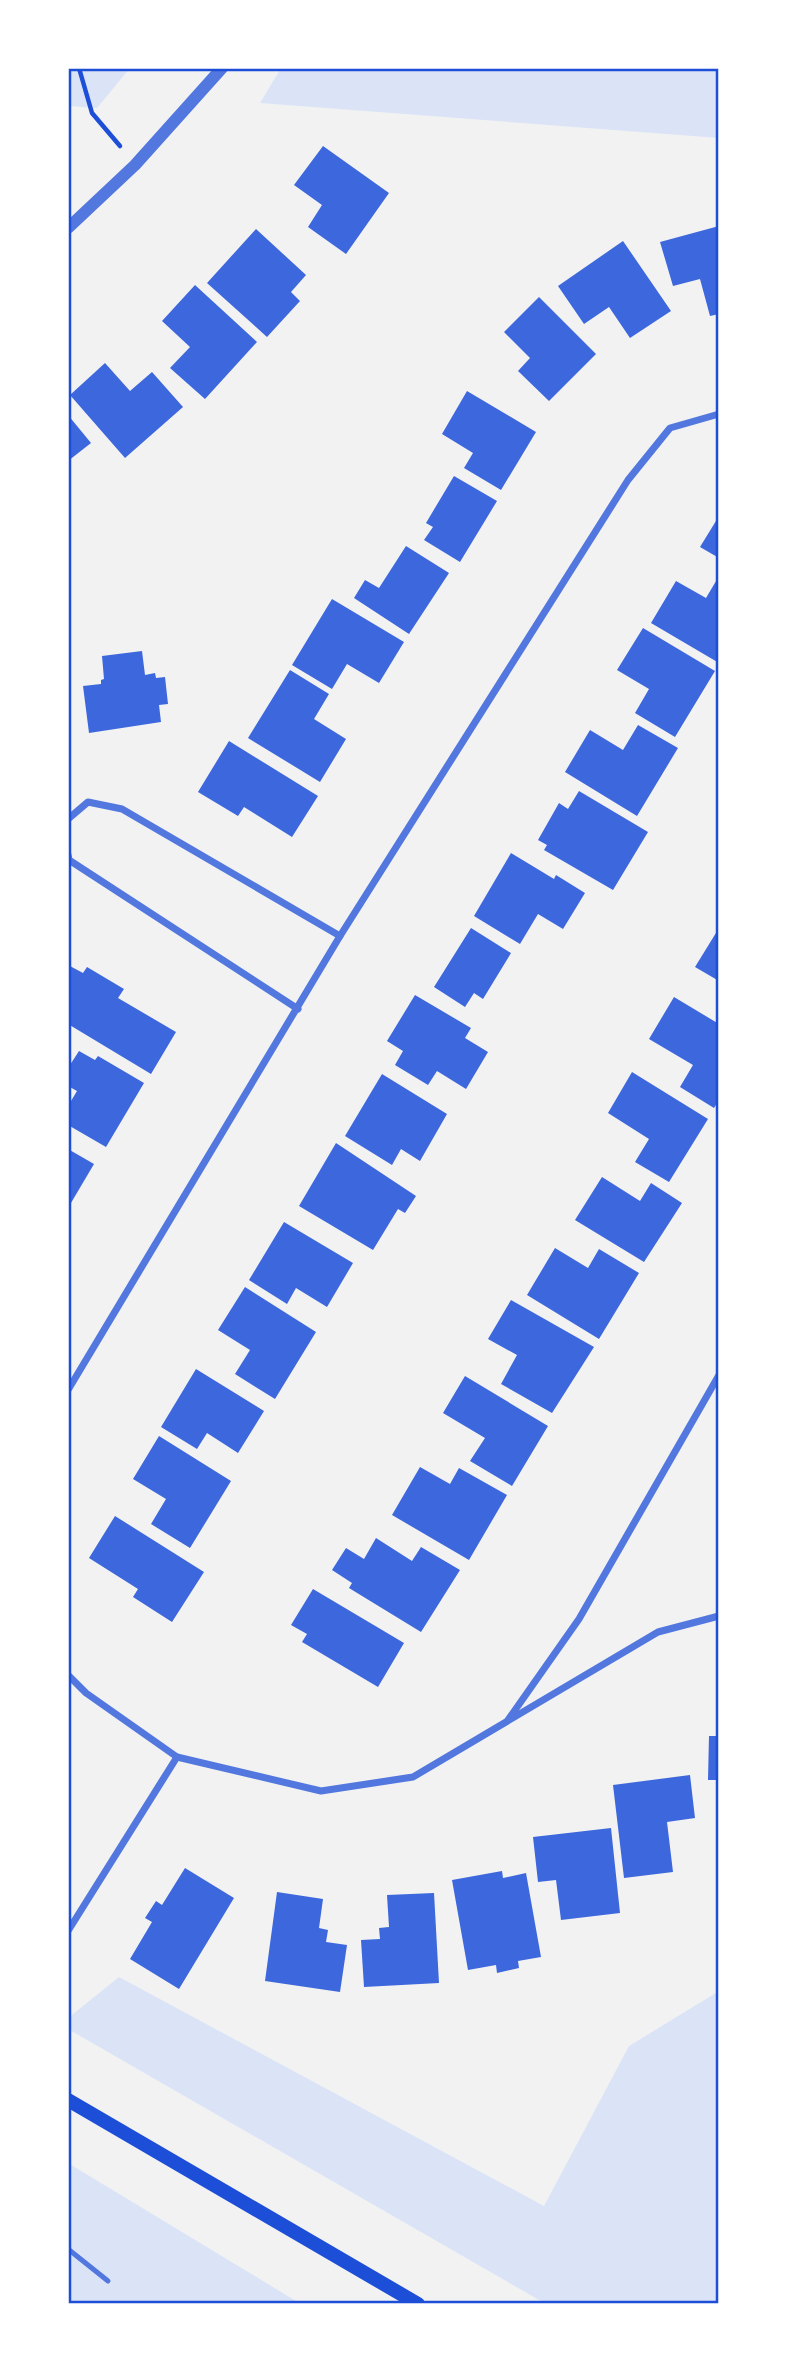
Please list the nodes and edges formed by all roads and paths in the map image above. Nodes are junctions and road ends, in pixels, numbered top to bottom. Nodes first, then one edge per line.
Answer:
1 (79, 68) edge
2 (222, 68) edge
3 (135, 165) junction
4 (68, 228) edge
5 (719, 414) edge
6 (68, 819) edge
7 (68, 855) edge
8 (340, 936) junction
9 (298, 1009) junction
10 (719, 1376) edge
11 (68, 1390) edge
12 (719, 1616) edge
13 (68, 1675) edge
14 (505, 1724) junction
15 (177, 1757) junction
16 (68, 1931) edge
17 (68, 2100) edge
18 (68, 2249) edge
19 (108, 2281) dead end
20 (418, 2304) edge

1 - 3 path
2 - 3 street
3 - 4 street
5 - 8 street
6 - 8 street
7 - 9 street
8 - 9 street
9 - 11 street
10 - 14 street
12 - 14 street
13 - 15 street
14 - 15 street
15 - 16 street
17 - 20 main road
18 - 19 lane

